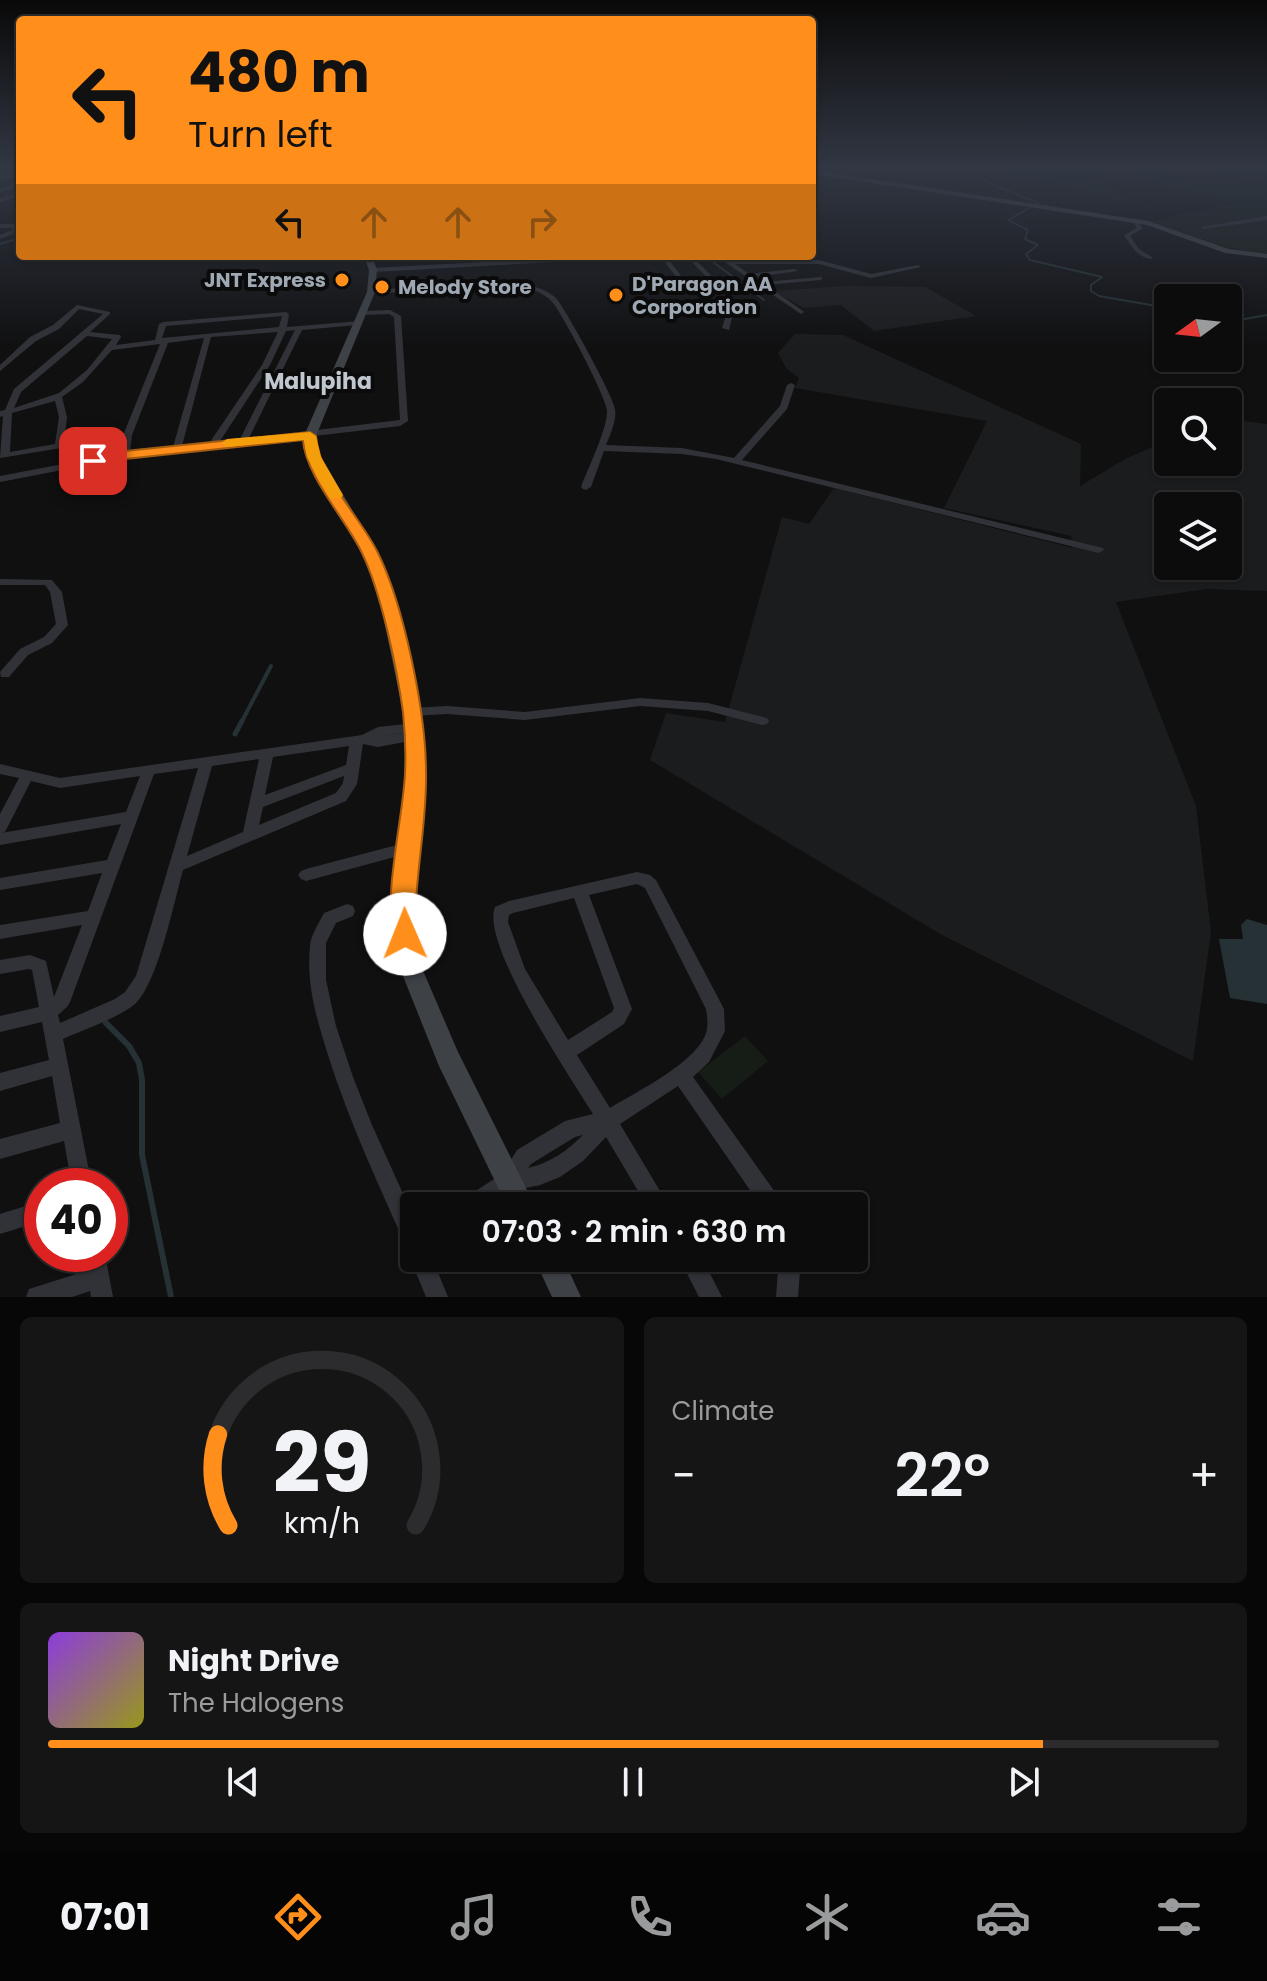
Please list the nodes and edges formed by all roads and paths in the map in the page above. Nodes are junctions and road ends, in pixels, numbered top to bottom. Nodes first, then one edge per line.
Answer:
1 (1139, 227) edge
2 (1160, 227) edge
3 (1204, 227) dead end
4 (1207, 227) edge
5 (1267, 256) edge
6 (1150, 258) dead end
7 (464, 260) edge
8 (498, 260) edge
9 (666, 260) edge
10 (693, 260) edge
11 (724, 260) edge
12 (727, 262) junction
13 (371, 263) edge
14 (431, 264) junction
15 (918, 267) dead end
16 (465, 270) junction
17 (795, 271) dead end
18 (500, 273) dead end
19 (747, 276) junction
20 (432, 278) dead end
21 (820, 278) dead end
22 (682, 281) dead end
23 (759, 284) junction
24 (371, 292) junction
25 (801, 312) dead end
26 (359, 318) junction
27 (300, 327) junction
28 (284, 328) junction
29 (726, 328) dead end
30 (84, 335) junction
31 (208, 335) junction
32 (161, 340) junction
33 (112, 348) junction
34 (0, 369) edge
35 (791, 385) dead end
36 (58, 397) junction
37 (4, 413) edge
38 (128, 435) junction
39 (310, 436) junction
40 (243, 442) junction
41 (59, 445) junction
42 (213, 445) junction
43 (601, 448) junction
44 (177, 449) junction
45 (125, 455) junction
46 (3, 456) edge
47 (736, 461) junction
48 (0, 479) edge
49 (586, 487) dead end
50 (1099, 550) dead end
51 (0, 582) edge
52 (5, 674) dead end
53 (762, 721) dead end
54 (414, 725) junction
55 (361, 739) junction
56 (267, 752) junction
57 (207, 761) junction
58 (352, 768) junction
59 (0, 769) edge
60 (149, 770) junction
61 (27, 776) junction
62 (257, 804) junction
63 (131, 817) junction
64 (0, 828) edge
65 (250, 835) junction
66 (0, 839) edge
67 (408, 848) junction
68 (113, 865) junction
69 (178, 866) junction
70 (306, 875) dead end
71 (0, 884) edge
72 (579, 890) junction
73 (347, 911) dead end
74 (95, 916) junction
75 (0, 932) edge
76 (0, 967) edge
77 (49, 1012) junction
78 (0, 1024) edge
79 (53, 1035) junction
80 (566, 1052) junction
81 (59, 1066) junction
82 (681, 1075) junction
83 (0, 1082) edge
84 (607, 1121) junction
85 (71, 1129) junction
86 (0, 1149) edge
87 (79, 1168) edge
88 (509, 1181) junction
89 (492, 1192) edge
90 (514, 1192) edge
91 (650, 1192) edge
92 (763, 1192) edge
93 (400, 1209) edge
94 (24, 1217) edge
95 (0, 1224) edge
96 (427, 1272) edge
97 (555, 1272) edge
98 (698, 1272) edge
99 (789, 1272) edge
100 (100, 1287) edge
101 (37, 1297) edge
102 (437, 1297) edge
103 (567, 1297) edge
104 (711, 1297) edge
105 (787, 1297) edge

1 - 6 street
2 - 5 street
3 - 4 street
7 - 16 street
8 - 16 street
8 - 18 street
9 - 22 street
10 - 29 street
11 - 12 street
12 - 15 street
12 - 19 street
13 - 14 street
13 - 24 street
14 - 16 street
14 - 20 street
17 - 19 street
19 - 23 street
21 - 23 street
23 - 25 street
24 - 26 street
24 - 43 street
26 - 27 street
26 - 39 street
26 - 39 street
27 - 28 street
27 - 40 street
28 - 31 street
28 - 32 street
28 - 42 street
30 - 33 street
30 - 34 street
30 - 37 street
31 - 32 street
31 - 44 street
32 - 33 street
32 - 38 street
33 - 36 street
35 - 47 street
36 - 37 street
36 - 41 street
37 - 46 street
38 - 41 street
38 - 45 street
39 - 40 street
39 - 54 street
40 - 42 street
41 - 46 street
42 - 44 street
43 - 47 street
43 - 49 street
44 - 45 street
45 - 48 street
47 - 50 street
51 - 52 street
53 - 54 street
54 - 55 street
54 - 67 street
55 - 56 street
55 - 58 street
56 - 57 street
56 - 62 street
57 - 60 street
57 - 69 street
58 - 62 street
58 - 65 street
59 - 61 street
60 - 61 street
60 - 63 street
61 - 64 street
62 - 65 street
63 - 66 street
63 - 68 street
65 - 69 street
67 - 70 street
67 - 88 street
68 - 71 street
68 - 74 street
69 - 79 street
72 - 80 street
72 - 80 street
72 - 82 street
73 - 93 street
74 - 75 street
74 - 77 street
76 - 77 street
77 - 78 street
77 - 79 street
79 - 81 street
80 - 84 street
81 - 83 street
81 - 85 street
82 - 84 street
82 - 92 street
84 - 88 street
84 - 91 street
85 - 86 street
85 - 87 street
88 - 89 street
88 - 90 street
94 - 95 street
96 - 102 street
97 - 103 street
98 - 104 street
99 - 105 street
100 - 101 street

